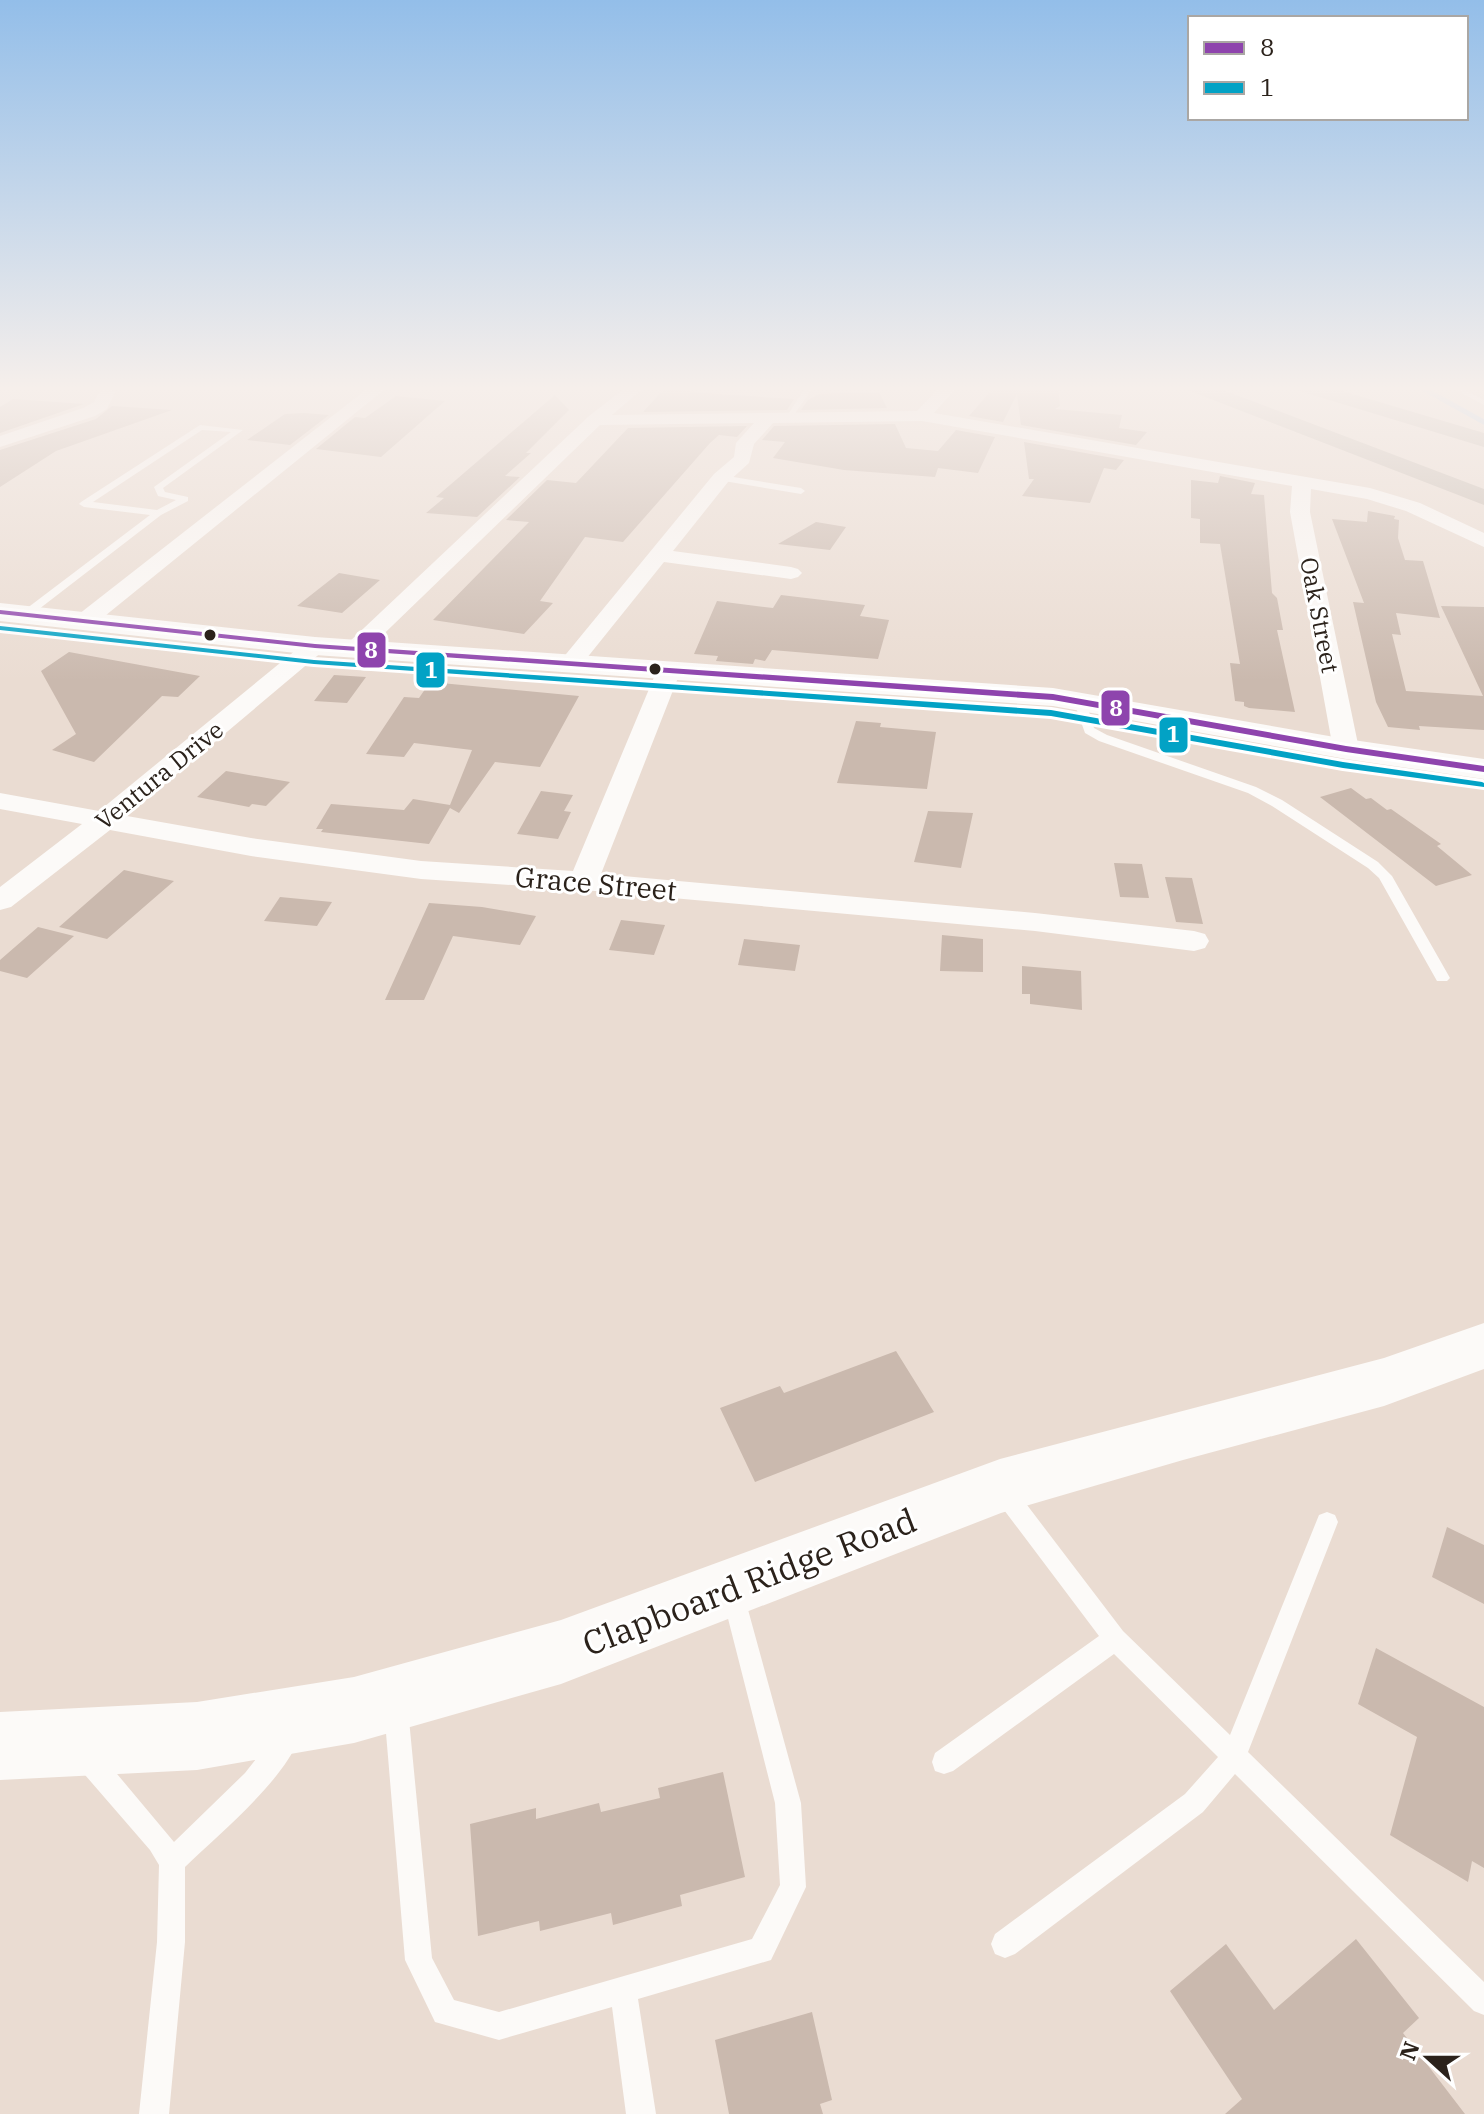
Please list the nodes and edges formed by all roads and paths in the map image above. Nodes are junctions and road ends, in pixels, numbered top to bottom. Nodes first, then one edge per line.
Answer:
1 (115, 484) edge
2 (163, 484) edge
3 (258, 484) edge
4 (528, 484) edge
5 (716, 484) edge
6 (756, 484) edge
7 (1302, 484) edge
8 (1316, 484) edge
9 (1447, 484) edge
10 (801, 491) dead end
11 (1484, 498) edge
12 (158, 513) junction
13 (1484, 541) edge
14 (658, 555) junction
15 (791, 573) dead end
16 (13, 613) edge
17 (87, 619) junction
18 (315, 646) junction
19 (355, 649) junction
20 (570, 664) junction
21 (669, 670) junction
22 (1080, 702) junction
23 (1346, 749) junction
24 (1484, 769) edge
25 (0, 801) edge
26 (104, 821) junction
27 (584, 881) junction
28 (0, 901) edge
29 (1194, 941) dead end
30 (1442, 978) dead end
31 (1484, 1346) edge
32 (1000, 1486) junction
33 (1327, 1522) dead end
34 (731, 1586) junction
35 (1115, 1639) junction
36 (395, 1698) junction
37 (302, 1719) junction
38 (74, 1742) junction
39 (0, 1747) edge
40 (1233, 1758) junction
41 (944, 1762) dead end
42 (172, 1862) junction
43 (1005, 1944) dead end
44 (623, 1990) junction
45 (1484, 2001) edge
46 (154, 2114) edge
47 (641, 2114) edge

1 - 12 lane
2 - 12 lane
3 - 17 street
4 - 19 street
5 - 14 street
6 - 10 lane
7 - 23 street, Oak Street
8 - 13 street
9 - 11 highway
12 - 16 lane
14 - 15 street
14 - 20 street
16 - 17 street
17 - 18 street
18 - 19 street
18 - 26 street, Ventura Drive
19 - 20 street
20 - 21 street
21 - 22 street
21 - 27 street
22 - 23 street
22 - 30 lane
23 - 24 street
25 - 26 street, Grace Street
26 - 27 street, Grace Street
26 - 28 street, Ventura Drive
27 - 29 street, Grace Street
31 - 32 street, Clapboard Ridge Road
32 - 34 street, Clapboard Ridge Road
32 - 35 lane
33 - 40 lane
34 - 36 street, Clapboard Ridge Road
34 - 44 lane
35 - 40 lane
35 - 41 lane
36 - 37 street, Clapboard Ridge Road
36 - 44 lane
37 - 38 street, Clapboard Ridge Road
37 - 42 lane
38 - 39 street, Clapboard Ridge Road
38 - 42 lane
40 - 43 lane
40 - 45 lane
42 - 46 lane
44 - 47 lane

